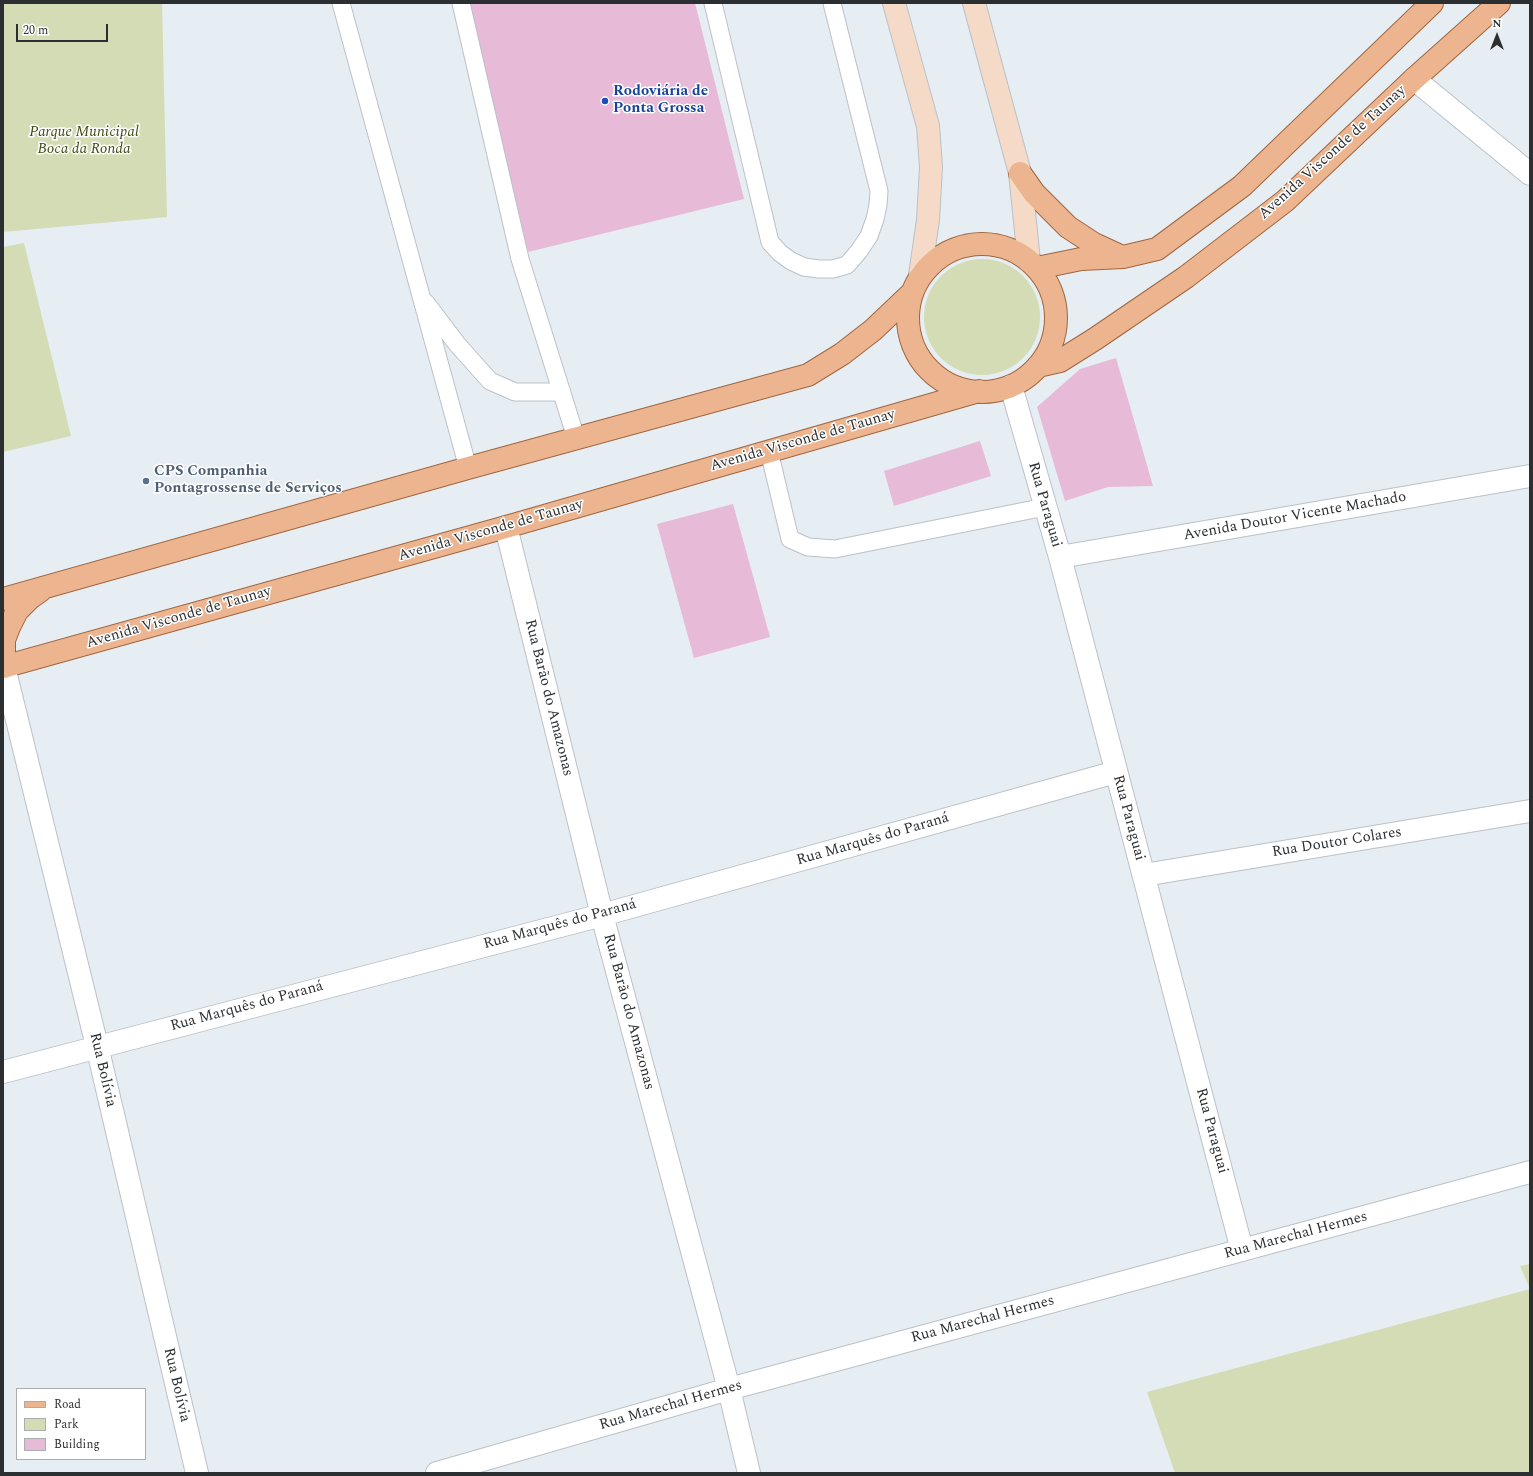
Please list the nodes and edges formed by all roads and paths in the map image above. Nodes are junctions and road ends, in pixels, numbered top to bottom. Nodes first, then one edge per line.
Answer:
1 (341, 3) edge
2 (461, 3) edge
3 (713, 3) edge
4 (832, 3) edge
5 (894, 3) edge
6 (974, 3) edge
7 (1432, 3) edge
8 (1498, 3) edge
9 (1414, 79) junction
10 (1020, 173) junction
11 (1530, 174) edge
12 (1123, 257) junction
13 (1033, 265) junction
14 (916, 284) junction
15 (421, 297) junction
16 (1038, 366) junction
17 (1011, 386) junction
18 (979, 391) junction
19 (562, 392) junction
20 (576, 438) junction
21 (769, 451) junction
22 (468, 468) junction
23 (1530, 476) edge
24 (1045, 507) junction
25 (506, 527) junction
26 (1060, 558) junction
27 (44, 588) junction
28 (3, 599) edge
29 (3, 667) edge
30 (1116, 772) junction
31 (1530, 810) edge
32 (1144, 875) junction
33 (602, 915) junction
34 (97, 1046) junction
35 (3, 1072) edge
36 (1530, 1172) edge
37 (1242, 1250) junction
38 (729, 1389) junction
39 (197, 1473) edge
40 (437, 1473) edge
41 (749, 1473) edge

1 - 15 lane
2 - 19 lane
3 - 4 lane
5 - 14 main road
6 - 10 main road
7 - 12 main road
8 - 9 main road, Avenida Visconde de Taunay
9 - 11 street
9 - 16 main road, Avenida Visconde de Taunay
10 - 12 main road
10 - 13 main road
12 - 13 main road
13 - 14 main road, Avenida Visconde de Taunay
13 - 16 main road, Avenida Visconde de Taunay
14 - 18 main road, Avenida Visconde de Taunay
14 - 20 main road, Avenida Visconde de Taunay
15 - 19 lane
15 - 22 lane
16 - 17 main road, Avenida Visconde de Taunay
17 - 18 main road, Avenida Visconde de Taunay
17 - 24 street, Rua Paraguai
18 - 21 main road, Avenida Visconde de Taunay
19 - 20 lane
20 - 22 main road, Avenida Visconde de Taunay
21 - 24 lane
21 - 25 main road, Avenida Visconde de Taunay
22 - 27 main road, Avenida Visconde de Taunay
23 - 26 street, Avenida Doutor Vicente Machado
24 - 26 street, Rua Paraguai
25 - 29 main road, Avenida Visconde de Taunay
25 - 33 street, Rua Barão do Amazonas
26 - 30 street, Rua Paraguai
27 - 28 main road, Avenida Visconde de Taunay
27 - 29 main road
29 - 34 street, Rua Bolívia
30 - 32 street, Rua Paraguai
30 - 33 street, Rua Marquês do Paraná
31 - 32 street, Rua Doutor Colares
32 - 37 street, Rua Paraguai
33 - 34 street, Rua Marquês do Paraná
33 - 38 street, Rua Barão do Amazonas
34 - 35 street, Rua Marquês do Paraná
34 - 39 street, Rua Bolívia
36 - 37 street, Rua Marechal Hermes
37 - 38 street, Rua Marechal Hermes
38 - 40 street, Rua Marechal Hermes
38 - 41 street, Rua Barão do Amazonas

